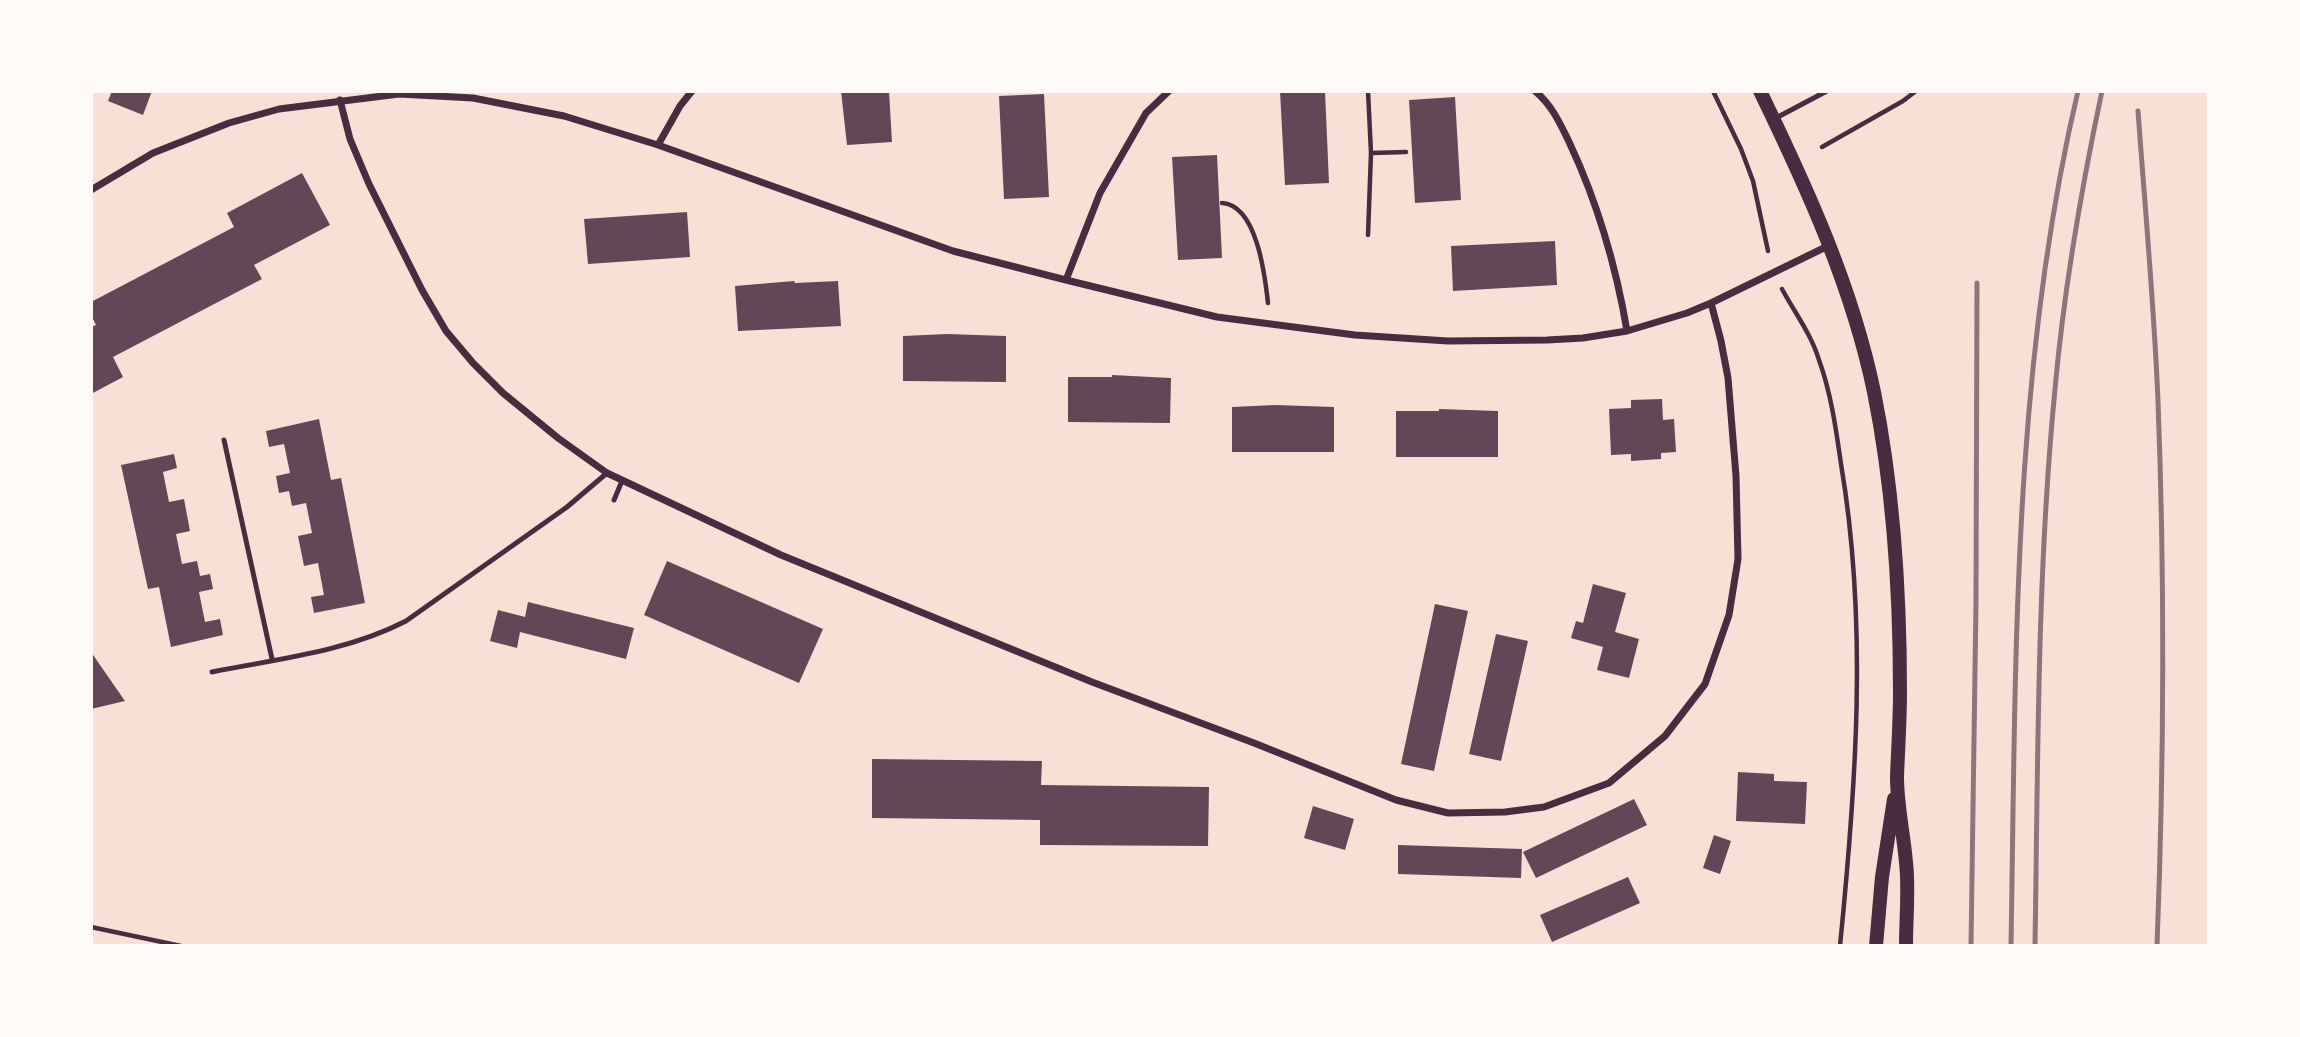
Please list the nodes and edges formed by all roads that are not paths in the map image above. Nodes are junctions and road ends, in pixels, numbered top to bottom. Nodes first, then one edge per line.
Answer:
1 (692, 91) edge
2 (1169, 91) edge
3 (1535, 91) edge
4 (1760, 91) edge
5 (1827, 91) edge
6 (340, 100) junction
7 (1774, 119) junction
8 (658, 145) junction
9 (91, 190) edge
10 (1830, 244) junction
11 (1066, 281) junction
12 (1711, 303) junction
13 (1627, 331) junction
14 (224, 440) dead end
15 (607, 473) junction
16 (622, 481) junction
17 (614, 500) dead end
18 (272, 660) junction
19 (212, 672) dead end
20 (1897, 780) junction
21 (1876, 946) edge
22 (1906, 946) edge

1 - 8 street
2 - 11 street
3 - 13 street
4 - 7 main road
5 - 7 lane
6 - 8 street
6 - 9 street
6 - 15 street
7 - 10 main road
8 - 11 street
10 - 12 street
10 - 20 main road
11 - 13 street
12 - 13 street
12 - 16 street
14 - 18 lane
15 - 16 street
15 - 18 lane
16 - 17 lane
18 - 19 lane
20 - 21 main road
20 - 22 main road

